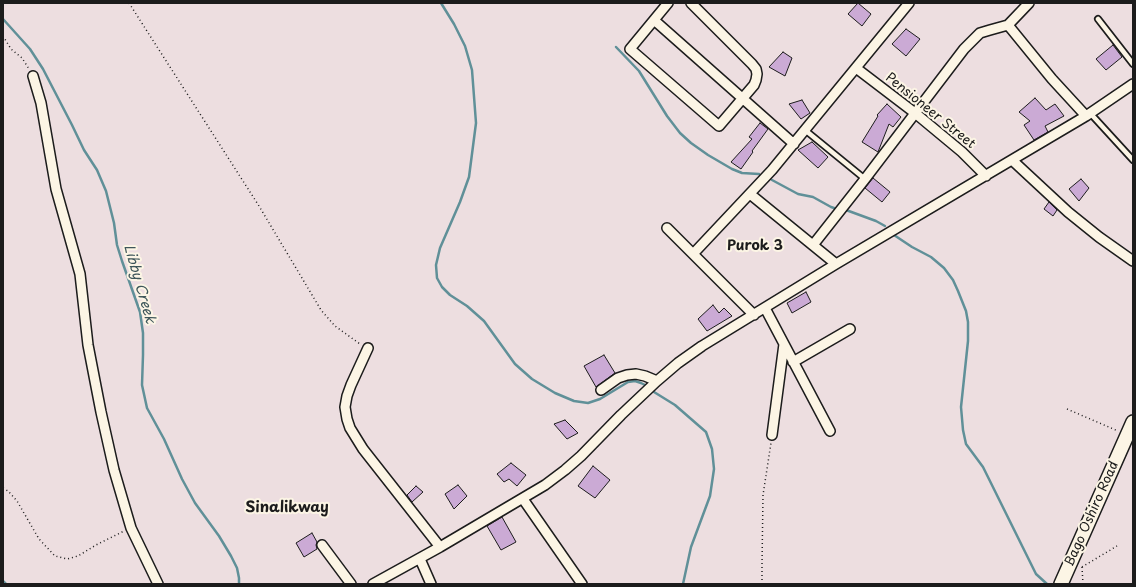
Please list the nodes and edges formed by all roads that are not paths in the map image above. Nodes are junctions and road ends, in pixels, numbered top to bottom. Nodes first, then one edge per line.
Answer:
1 (668, 3) edge
2 (690, 3) edge
3 (909, 3) edge
4 (1029, 3) edge
5 (1098, 19) dead end
6 (654, 20) junction
7 (1008, 25) junction
8 (1133, 64) edge
9 (856, 68) junction
10 (33, 76) road end
11 (1133, 84) edge
12 (742, 98) junction
13 (915, 113) junction
14 (1088, 114) junction
15 (805, 130) junction
16 (794, 144) junction
17 (1012, 160) junction
18 (1133, 160) edge
19 (986, 176) junction
20 (865, 180) junction
21 (750, 194) junction
22 (667, 228) dead end
23 (813, 245) junction
24 (693, 254) junction
25 (1133, 261) edge
26 (836, 264) junction
27 (764, 308) junction
28 (754, 315) junction
29 (850, 329) dead end
30 (784, 344) junction
31 (368, 348) road end
32 (793, 362) junction
33 (657, 381) junction
34 (601, 390) dead end
35 (1133, 422) edge
36 (830, 430) dead end
37 (772, 435) road end
38 (523, 499) junction
39 (322, 545) dead end
40 (440, 547) junction
41 (420, 559) junction
42 (158, 584) edge
43 (351, 584) edge
44 (373, 584) edge
45 (431, 584) edge
46 (582, 584) edge
47 (1061, 584) edge

1 - 6 street
2 - 12 street
3 - 9 street
4 - 7 street
5 - 8 lane
6 - 12 street
6 - 12 street
7 - 13 street
7 - 14 street
9 - 13 street, Pensioneer Street
9 - 15 street
10 - 42 street
11 - 14 street
12 - 16 street
13 - 19 street, Pensioneer Street
13 - 20 street
14 - 17 street
14 - 18 lane
15 - 16 street
15 - 20 lane
16 - 21 street
17 - 19 street
17 - 25 street
19 - 26 street
20 - 23 street
21 - 23 street
21 - 24 street
22 - 24 street
23 - 26 street
24 - 28 street
26 - 27 street
27 - 28 street
27 - 30 street
28 - 33 street
29 - 32 street
30 - 32 street
30 - 37 street
31 - 40 street
32 - 36 street
33 - 34 street
33 - 38 street
35 - 47 street, Bago Oshiro Road
38 - 40 street
38 - 46 street
39 - 43 street
40 - 41 street
41 - 44 street
41 - 45 street

